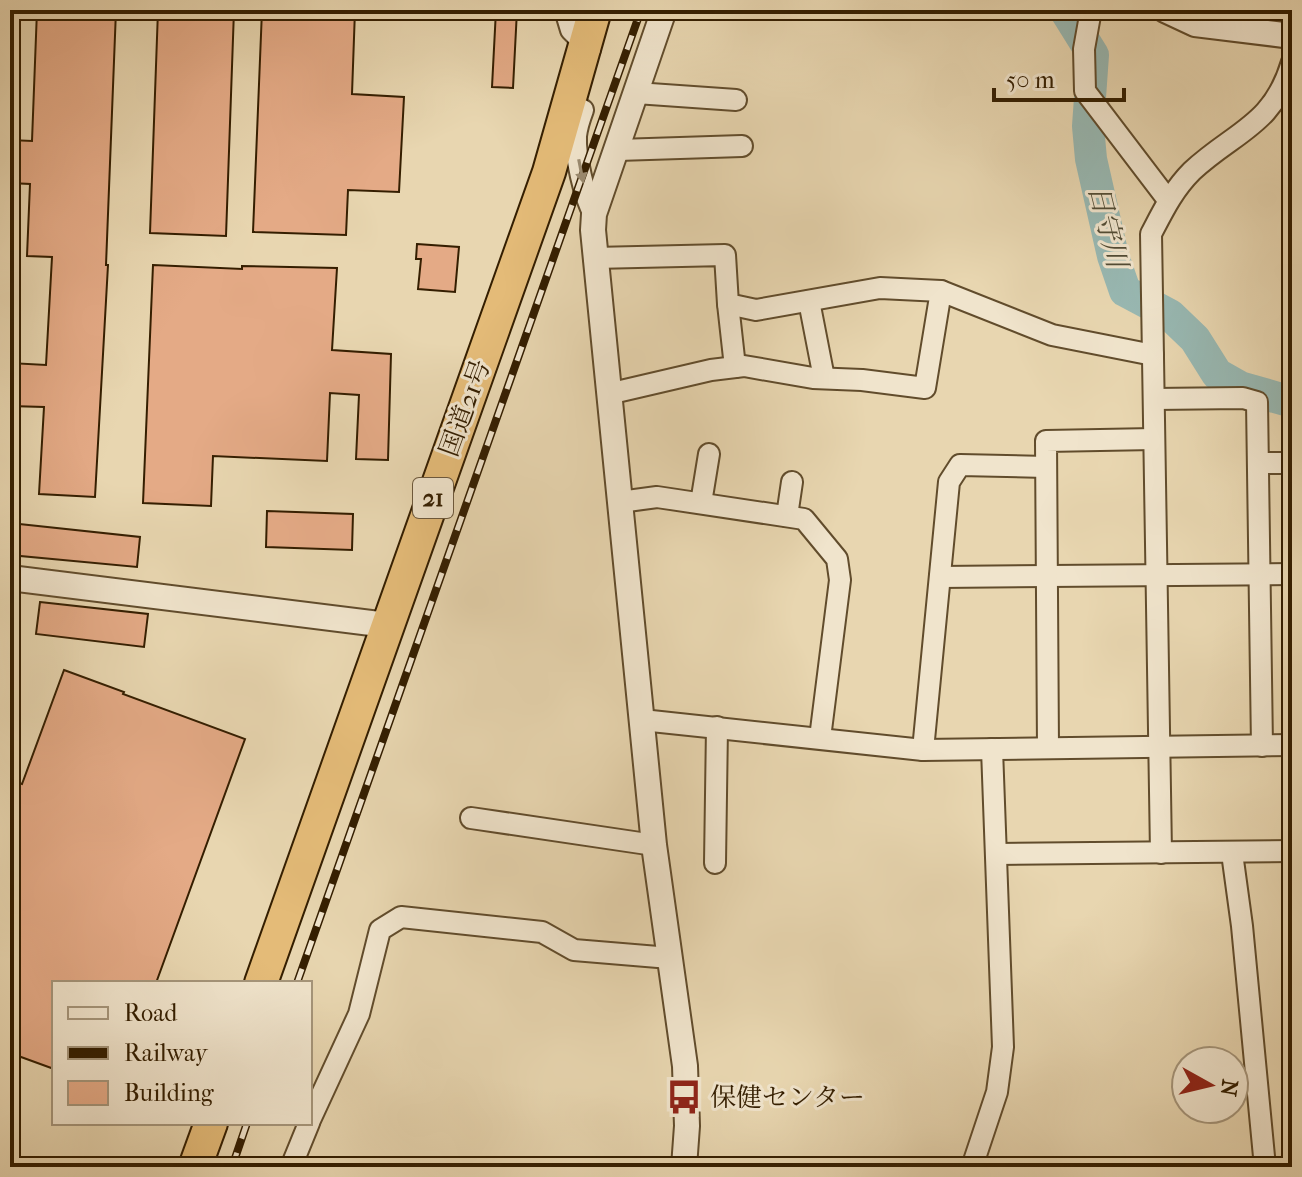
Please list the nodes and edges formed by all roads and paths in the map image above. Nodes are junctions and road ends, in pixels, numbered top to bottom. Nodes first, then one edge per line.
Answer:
1 (565, 10) edge
2 (595, 10) edge
3 (664, 10) edge
4 (1091, 10) edge
5 (1165, 10) edge
6 (1292, 36) edge
7 (585, 44) junction
8 (1292, 62) edge
9 (636, 93) junction
10 (736, 100) dead end
11 (742, 146) dead end
12 (618, 150) junction
13 (1168, 200) junction
14 (594, 214) junction
15 (594, 258) junction
16 (941, 291) junction
17 (809, 301) junction
18 (728, 304) junction
19 (1153, 355) junction
20 (735, 367) junction
21 (824, 378) junction
22 (608, 394) junction
23 (1154, 399) junction
24 (1154, 439) junction
25 (709, 454) dead end
26 (1258, 463) junction
27 (1292, 463) edge
28 (1046, 467) junction
29 (792, 482) dead end
30 (620, 502) junction
31 (701, 503) junction
32 (787, 516) junction
33 (1260, 574) junction
34 (1292, 574) edge
35 (1156, 575) junction
36 (1047, 576) junction
37 (940, 577) junction
38 (10, 578) edge
39 (387, 625) junction
40 (642, 720) junction
41 (717, 727) junction
42 (820, 738) junction
43 (1292, 745) edge
44 (1262, 746) junction
45 (1159, 747) junction
46 (1048, 748) junction
47 (992, 749) junction
48 (923, 750) junction
49 (471, 818) dead end
50 (654, 845) junction
51 (1292, 851) edge
52 (1161, 853) junction
53 (1232, 853) junction
54 (996, 854) junction
55 (715, 863) dead end
56 (670, 958) junction
57 (262, 981) edge
58 (312, 1115) edge
59 (210, 1125) edge
60 (307, 1125) edge
61 (195, 1167) edge
62 (291, 1167) edge
63 (684, 1167) edge
64 (972, 1167) edge
65 (1265, 1167) edge

1 - 7 street
2 - 7 highway, 国道21号 / 21
3 - 9 street
4 - 13 street
5 - 6 street
7 -> 14 street
7 - 39 highway, 国道21号 / 21
8 - 13 street
9 - 10 street
9 - 12 street
11 - 12 street
12 - 14 street
13 - 19 street
14 - 15 street
15 - 18 street
15 - 22 street
16 - 17 street
16 - 19 street
16 - 21 street
17 - 18 street
17 - 21 street
18 - 20 street
19 - 23 street
20 - 21 street
20 - 22 street
22 - 30 street
23 - 24 street
23 - 26 street
24 - 28 street
24 - 35 street
25 - 31 street
26 - 27 street
26 - 33 street
28 - 36 street
28 - 37 street
29 - 32 street
30 - 31 street
30 - 40 street
31 - 32 street
32 - 42 street
33 - 34 street
33 - 35 street
33 - 44 street
35 - 36 street
35 - 45 street
36 - 37 street
36 - 46 street
37 - 48 street
38 - 39 street
39 - 57 highway, 国道21号 / 21
40 - 41 street
40 - 50 street
41 - 42 street
41 - 55 street
42 - 48 street
43 - 44 street
44 - 45 street
45 - 46 street
45 - 52 street
46 - 47 street
47 - 48 street
47 - 54 street
49 - 50 street
50 - 56 street
51 - 53 street
52 - 53 street
52 - 54 street
53 - 65 street
54 - 64 street
56 - 58 street
56 - 63 street
59 - 61 highway
60 - 62 street

